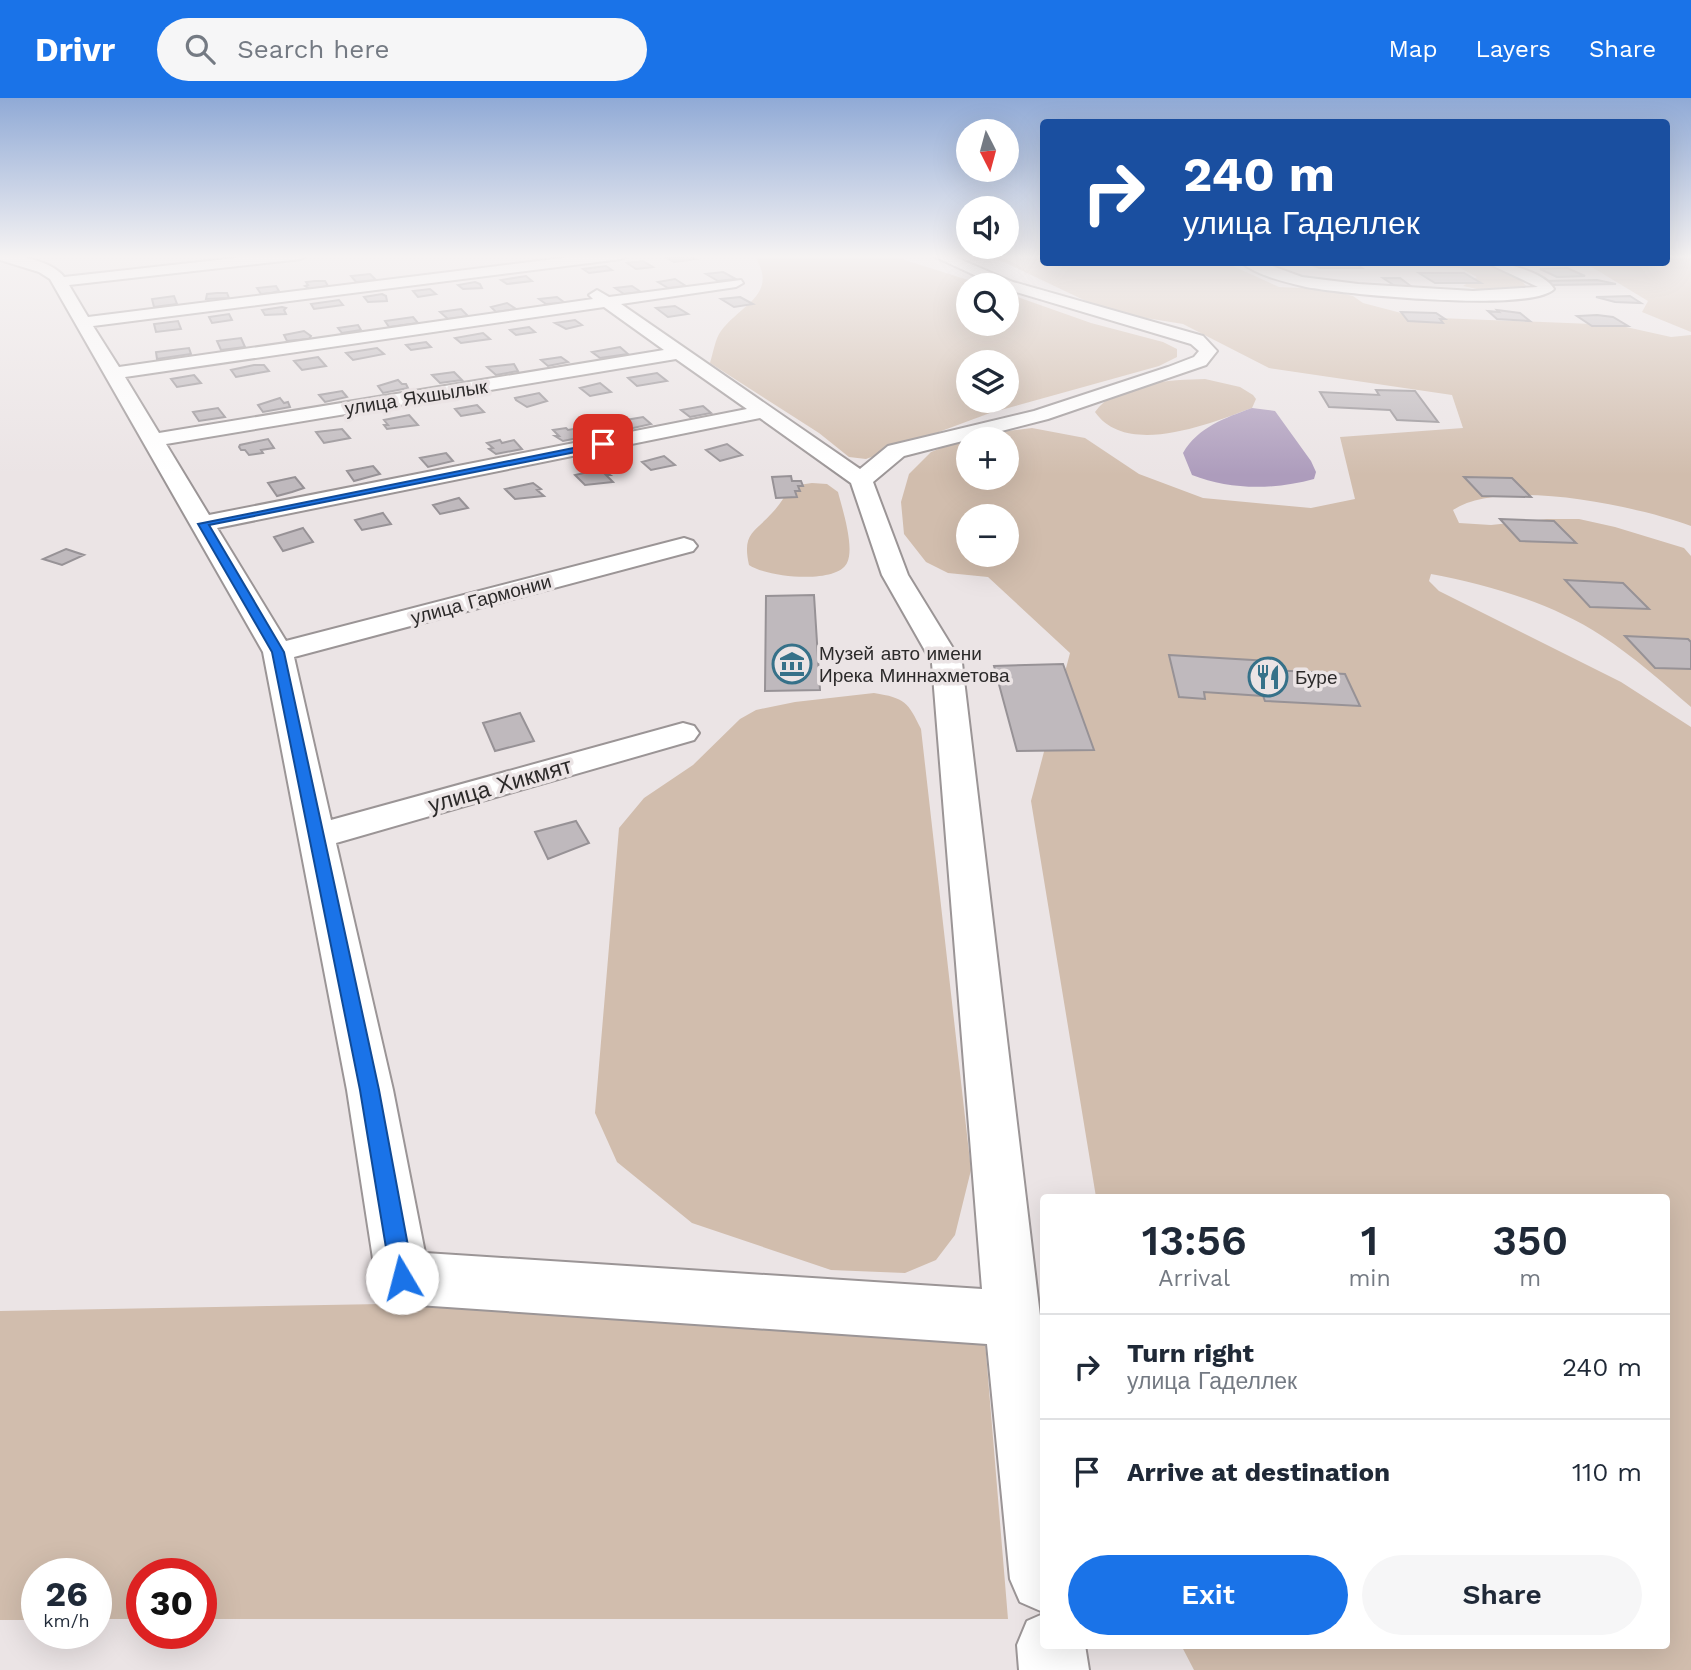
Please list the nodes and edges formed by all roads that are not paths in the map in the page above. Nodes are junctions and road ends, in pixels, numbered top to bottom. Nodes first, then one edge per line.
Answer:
1 (87, 328) edge
2 (425, 328) edge
3 (645, 328) edge
4 (1157, 328) edge
5 (679, 353) junction
6 (114, 373) junction
7 (762, 412) junction
8 (153, 440) junction
9 (861, 480) junction
10 (203, 524) junction
11 (684, 546) dead end
12 (278, 652) junction
13 (683, 733) dead end
14 (317, 836) junction
15 (1012, 1318) junction
16 (1040, 1554) edge
17 (1051, 1649) edge
18 (1054, 1670) edge

1 - 6 street
2 - 6 street
3 - 5 street
4 - 9 street
5 - 7 street
5 - 8 street, улица Яхшылык
6 - 8 street
7 - 9 street
7 - 10 street
8 - 10 street
9 - 15 street
10 - 12 street
11 - 12 street, улица Гармонии
12 - 14 street
13 - 14 street, улица Хикмят
14 - 15 street
15 - 16 street
17 - 18 street

